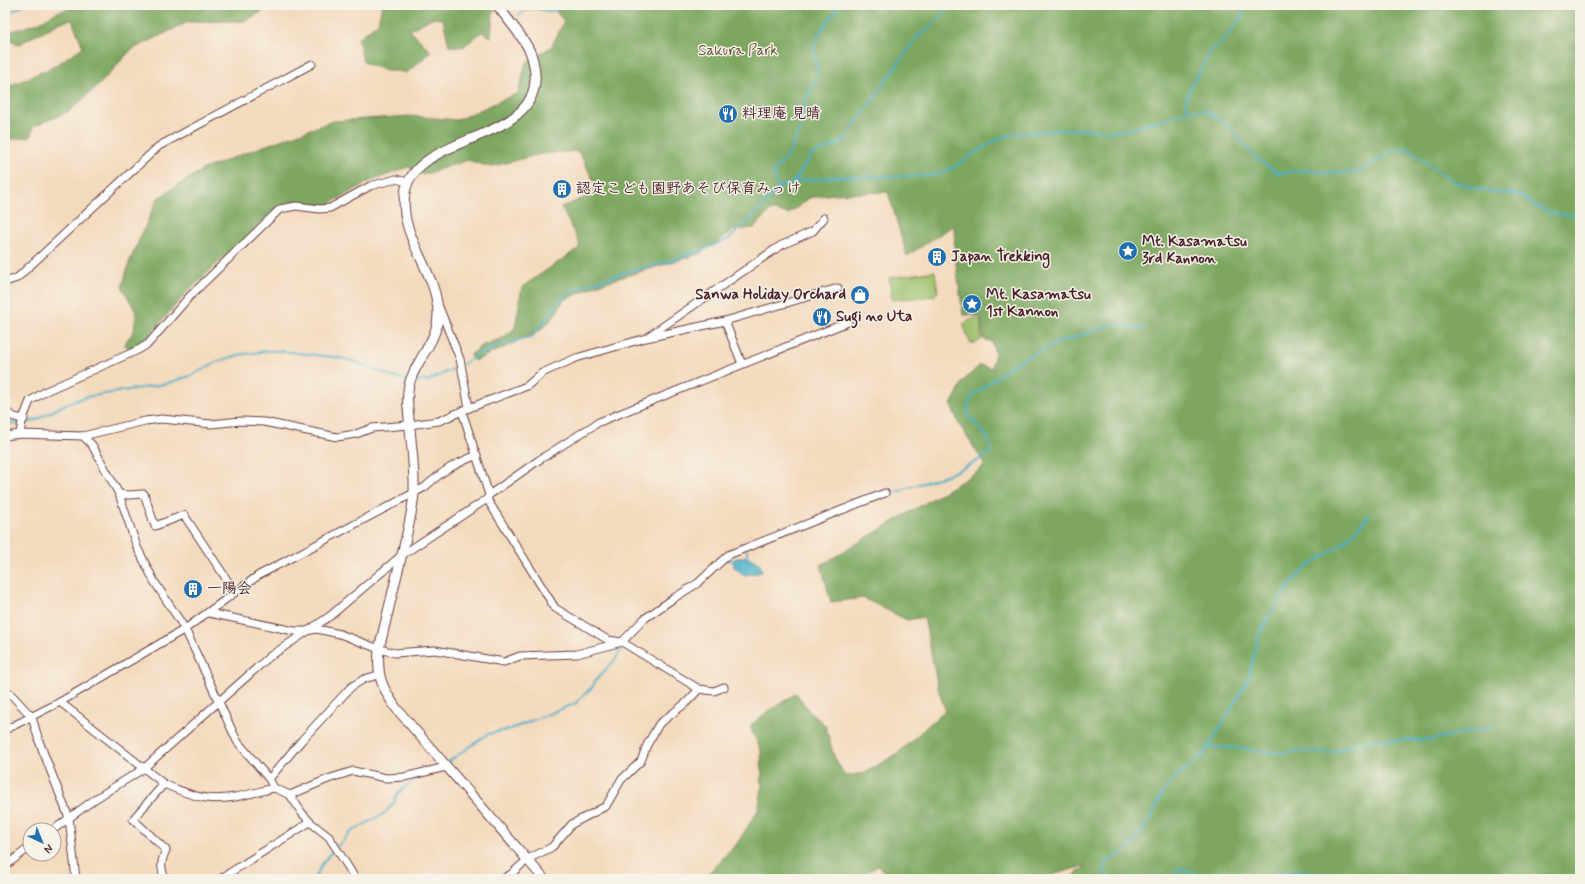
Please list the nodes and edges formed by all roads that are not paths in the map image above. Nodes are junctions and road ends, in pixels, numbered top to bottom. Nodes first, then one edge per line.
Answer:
1 (497, 5) edge
2 (312, 64) dead end
3 (408, 182) junction
4 (824, 218) dead end
5 (5, 282) edge
6 (838, 288) dead end
7 (438, 304) junction
8 (725, 321) junction
9 (848, 322) dead end
10 (646, 338) junction
11 (742, 364) junction
12 (466, 409) junction
13 (5, 411) edge
14 (21, 425) junction
15 (410, 425) junction
16 (7, 435) edge
17 (84, 436) junction
18 (477, 455) junction
19 (414, 492) junction
20 (885, 493) dead end
21 (119, 494) junction
22 (488, 497) junction
23 (402, 554) junction
24 (235, 592) junction
25 (209, 613) junction
26 (185, 629) junction
27 (306, 632) junction
28 (622, 642) junction
29 (379, 649) junction
30 (378, 675) junction
31 (724, 687) dead end
32 (5, 688) edge
33 (699, 689) junction
34 (60, 702) junction
35 (218, 703) junction
36 (32, 717) junction
37 (5, 730) edge
38 (446, 767) junction
39 (143, 769) junction
40 (269, 780) junction
41 (164, 784) junction
42 (274, 788) junction
43 (290, 795) junction
44 (69, 818) junction
45 (310, 822) junction
46 (62, 823) edge
47 (22, 853) edge
48 (528, 859) junction
49 (5, 866) edge
50 (509, 877) edge
51 (76, 879) edge
52 (165, 879) edge
53 (220, 879) edge
54 (354, 879) edge
55 (503, 879) edge
56 (544, 879) edge

1 - 3 street
2 - 5 street
3 - 7 street
3 - 14 street
4 - 10 street
6 - 8 street
7 - 12 street
7 - 15 street
8 - 10 street
8 - 11 street
9 - 11 street
10 - 12 street
11 - 22 street
12 - 15 street
12 - 18 street
13 - 14 street
14 - 16 street
14 - 17 street
15 - 17 street
15 - 19 street
17 - 21 street
18 - 19 street
18 - 22 street
19 - 23 street
19 - 24 street
20 - 28 street
21 - 24 street
21 - 26 street
22 - 23 street
22 - 28 street
23 - 27 street
23 - 29 street
24 - 25 street
25 - 26 street
25 - 27 street
26 - 34 street
26 - 35 street
27 - 29 street
27 - 35 street
28 - 29 street
28 - 33 street
29 - 30 street
30 - 38 street
30 - 40 street
31 - 33 street
32 - 36 street
33 - 48 street
34 - 36 street
34 - 39 street
35 - 39 street
35 - 40 street
36 - 37 street
36 - 44 street
38 - 43 street
38 - 48 street
39 - 41 street
39 - 44 street
40 - 42 street
41 - 42 street
41 - 52 street
42 - 43 street
43 - 45 street
44 - 46 street
44 - 51 street
45 - 53 street
45 - 54 street
47 - 49 street
48 - 50 street
48 - 56 street
50 - 55 street

